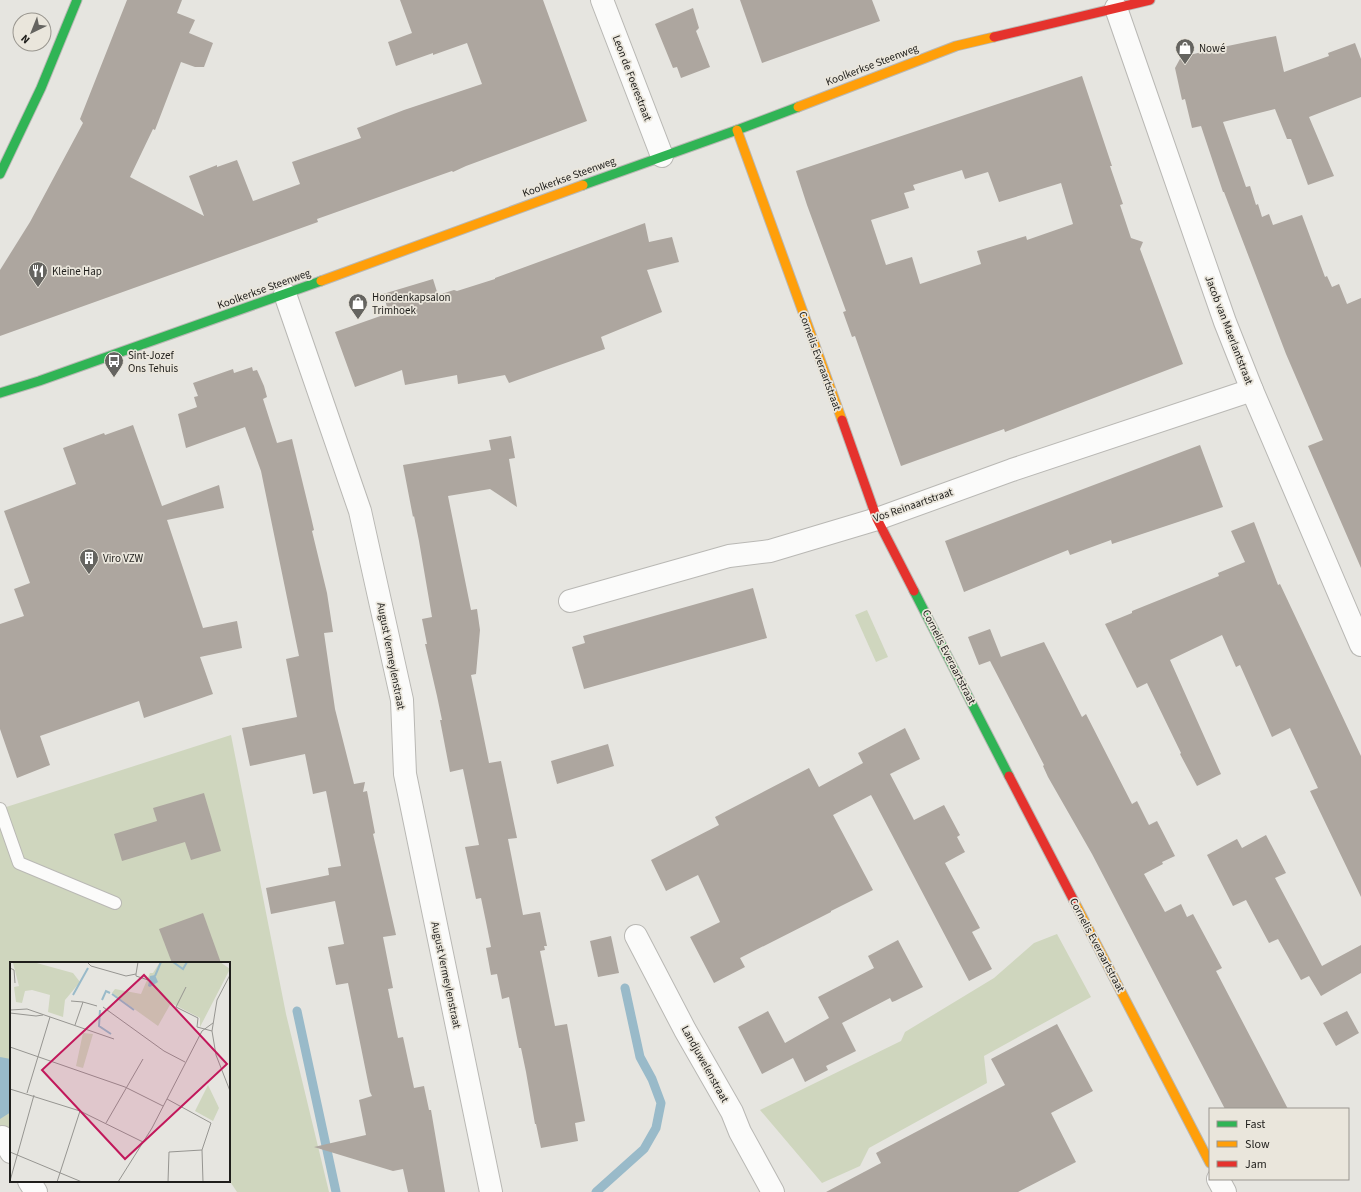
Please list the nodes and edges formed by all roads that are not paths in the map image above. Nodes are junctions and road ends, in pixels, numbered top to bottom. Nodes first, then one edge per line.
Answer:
1 (77, 0) edge
2 (602, 0) edge
3 (1150, 0) edge
4 (1116, 8) junction
5 (737, 130) junction
6 (662, 156) junction
7 (0, 174) edge
8 (285, 294) junction
9 (1252, 390) junction
10 (0, 393) edge
11 (877, 519) junction
12 (570, 601) dead end
13 (1361, 645) edge
14 (0, 809) edge
15 (115, 903) dead end
16 (636, 936) dead end
17 (1209, 1161) edge
18 (1219, 1180) edge
19 (30, 1182) edge
20 (36, 1192) edge
21 (491, 1192) edge
22 (773, 1192) edge
23 (1225, 1192) edge

1 - 7 street
2 - 6 street, Leon de Foerestraat
3 - 4 street, Koolkerkse Steenweg
4 - 5 street, Koolkerkse Steenweg
4 - 9 street, Jacob van Maerlantstraat
5 - 6 street, Koolkerkse Steenweg
5 - 11 street, Cornelis Everaartstraat
6 - 8 street, Koolkerkse Steenweg
8 - 10 street, Koolkerkse Steenweg
8 - 21 street, August Vermeylenstraat
9 - 11 street, Vos Reinaartstraat
9 - 13 street, Jacob van Maerlantstraat
11 - 12 street, Vos Reinaartstraat
11 - 17 street, Cornelis Everaartstraat
14 - 15 lane
16 - 22 street, Landjuwelenstraat
18 - 23 street
19 - 20 street

